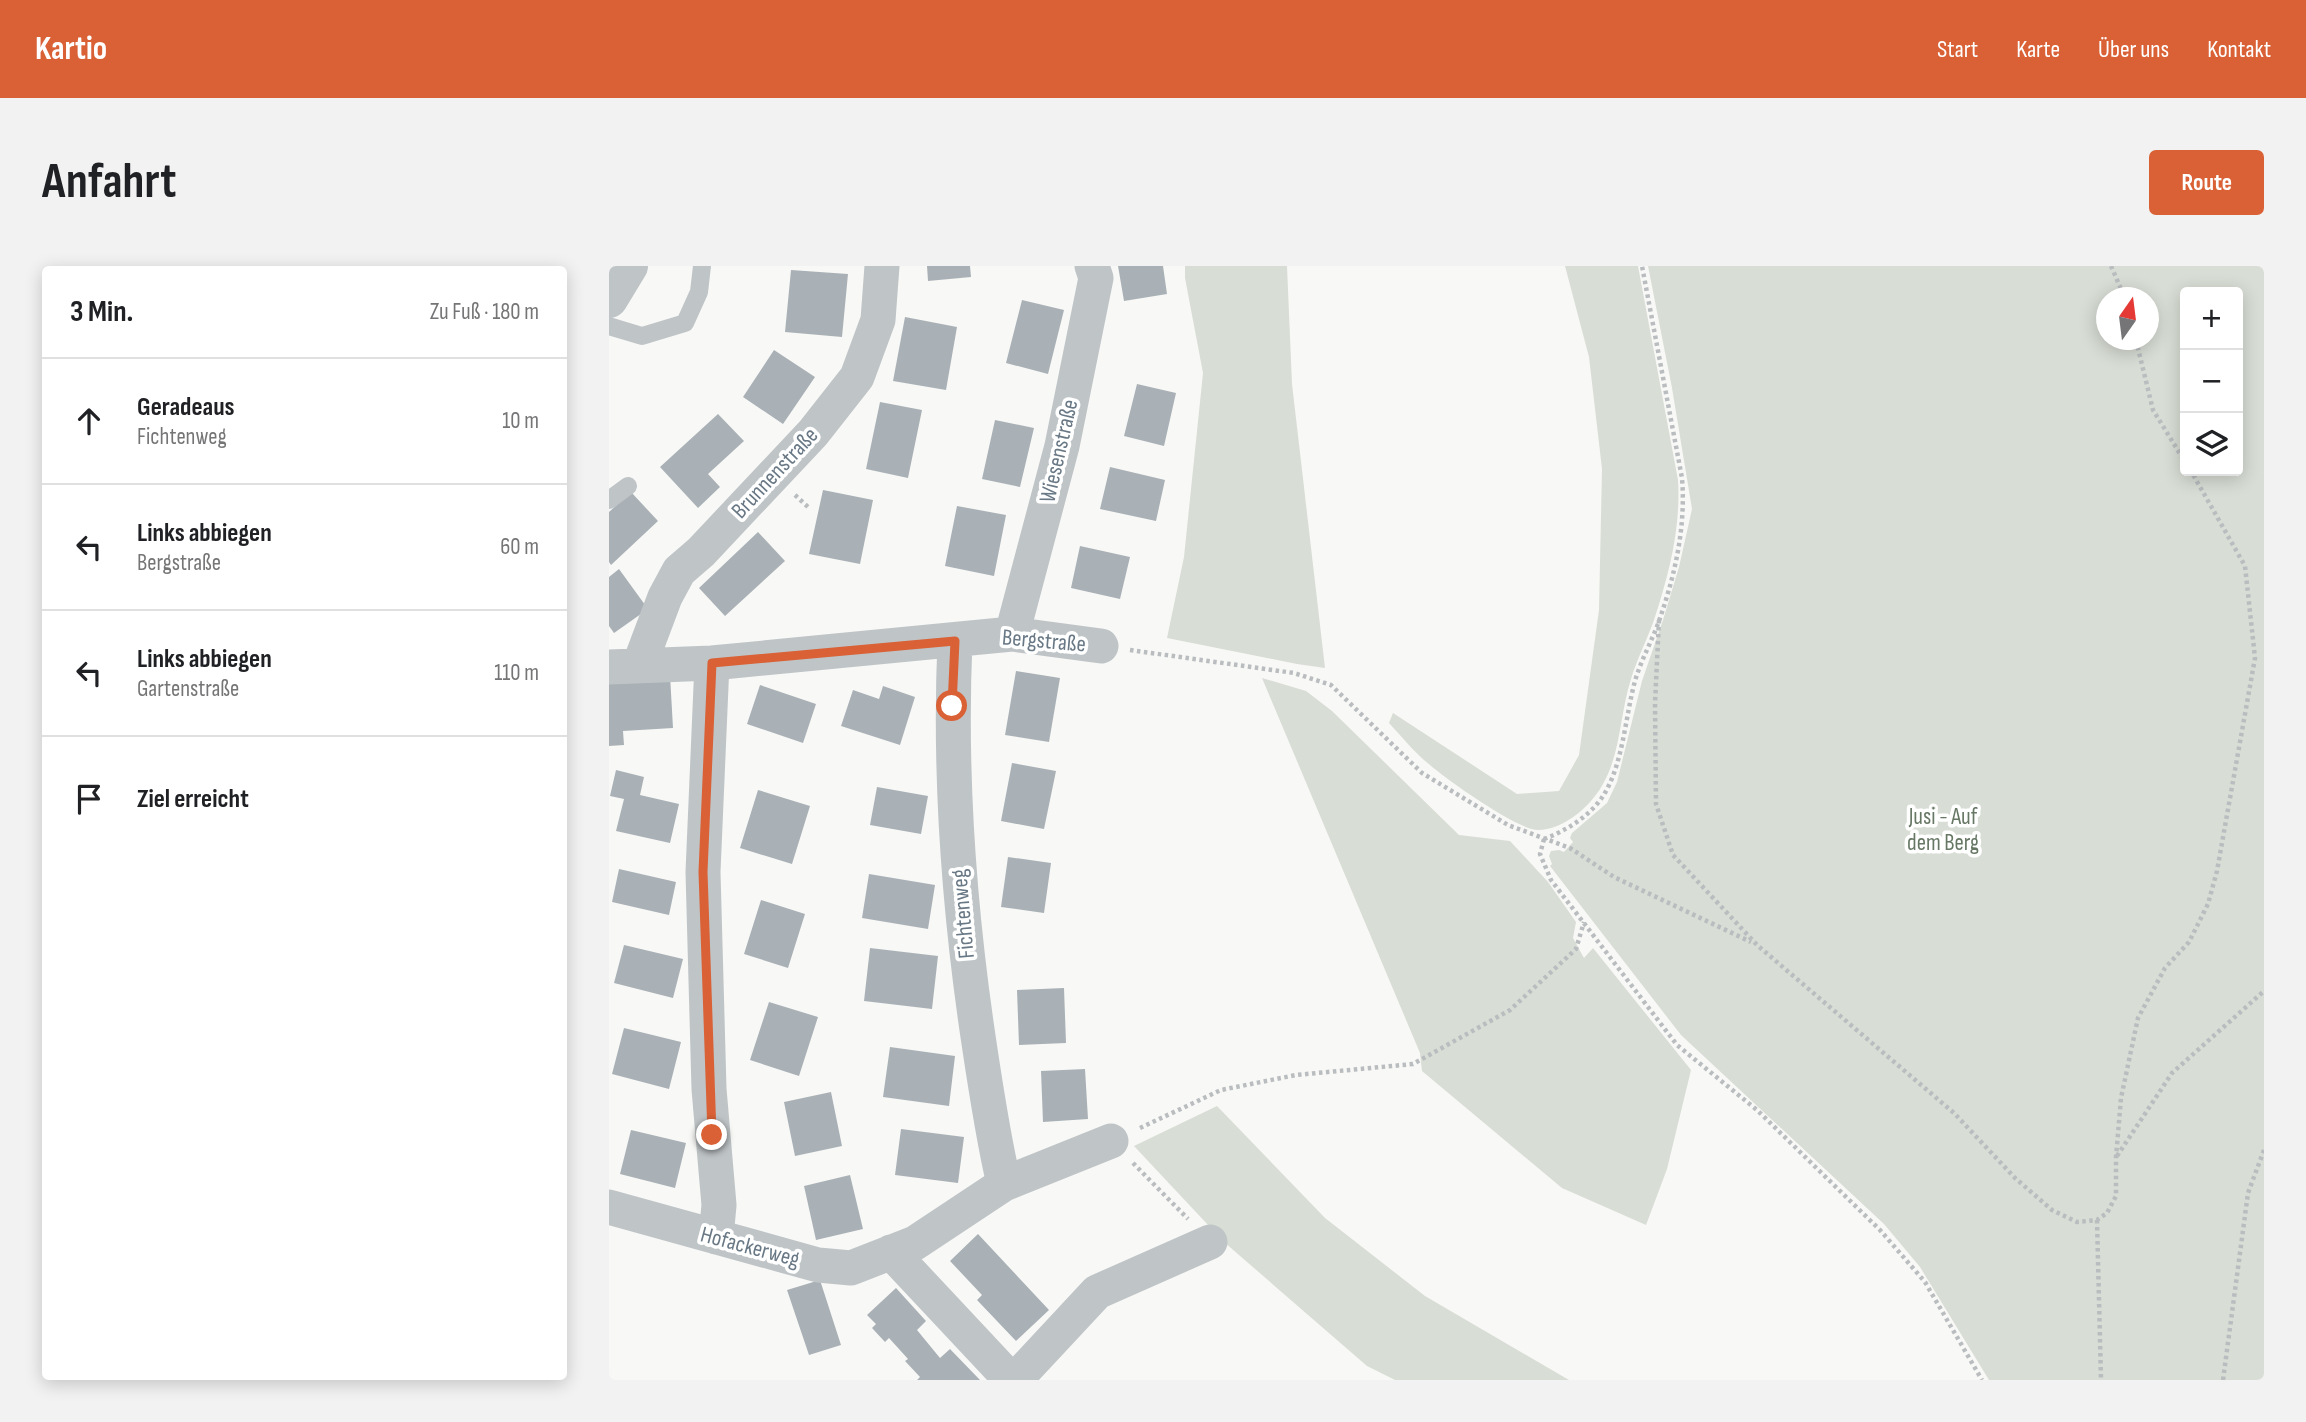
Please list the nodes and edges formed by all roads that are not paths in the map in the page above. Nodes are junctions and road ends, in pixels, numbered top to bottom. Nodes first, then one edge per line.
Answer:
1 (629, 266) edge
2 (702, 266) edge
3 (882, 266) edge
4 (1092, 266) edge
5 (609, 299) edge
6 (609, 326) edge
7 (628, 486) dead end
8 (609, 500) edge
9 (1012, 634) junction
10 (955, 641) junction
11 (1101, 646) road end
12 (712, 663) junction
13 (624, 667) edge
14 (1111, 1141) road end
15 (1004, 1184) junction
16 (609, 1207) edge
17 (716, 1237) junction
18 (1210, 1242) road end
19 (891, 1252) junction
20 (1013, 1380) edge

1 - 5 street
2 - 6 lane
3 - 13 street, Brunnenstraße
4 - 9 street, Wiesenstraße
7 - 8 lane
9 - 10 street, Bergstraße
9 - 11 street, Bergstraße
10 - 12 street, Bergstraße
10 - 15 street, Fichtenweg
12 - 13 street, Bergstraße
12 - 17 street
14 - 15 street, Hofackerweg
15 - 19 street, Hofackerweg
16 - 17 street, Hofackerweg
17 - 19 street, Hofackerweg
18 - 20 street
19 - 20 street

